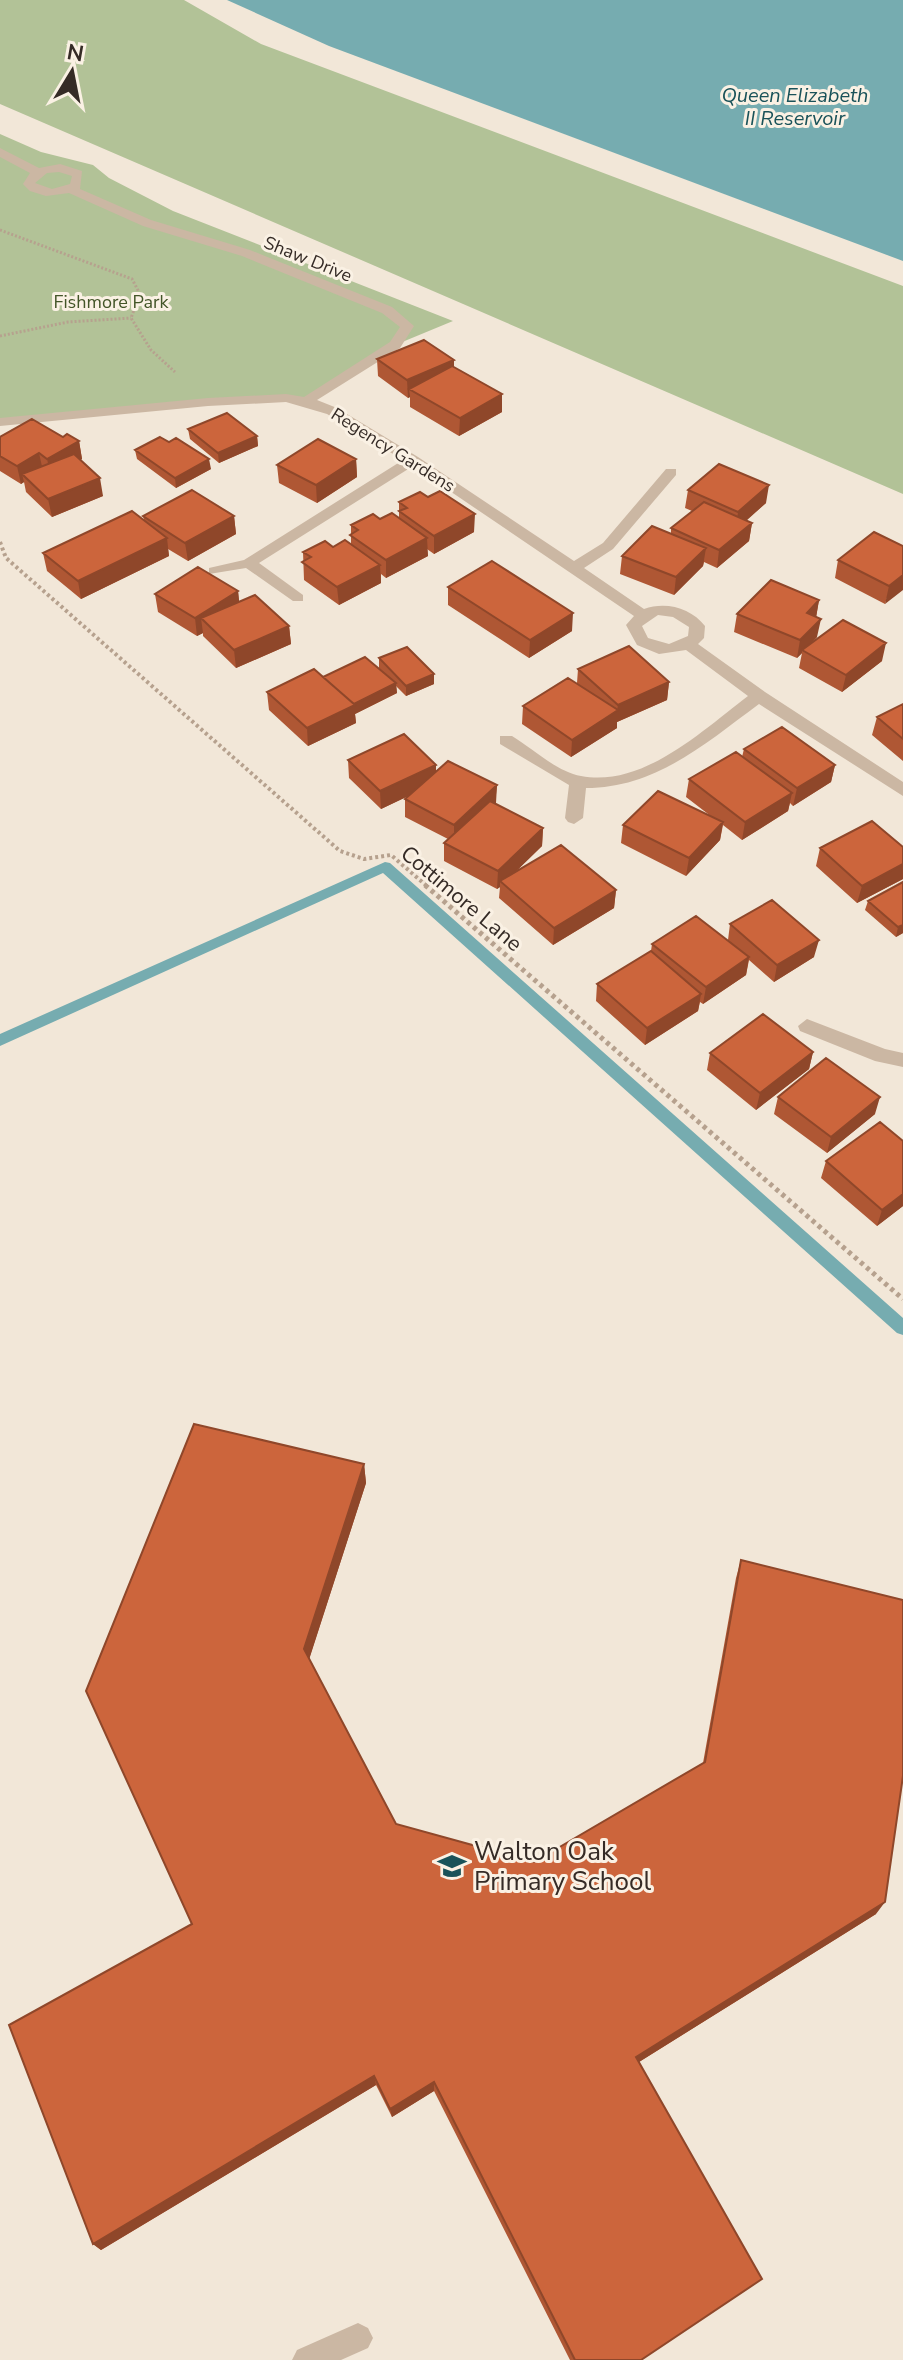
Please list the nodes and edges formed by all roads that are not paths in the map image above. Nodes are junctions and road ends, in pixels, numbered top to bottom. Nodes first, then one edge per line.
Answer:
1 (0, 152) edge
2 (38, 172) junction
3 (70, 189) junction
4 (306, 401) junction
5 (0, 422) edge
6 (413, 460) junction
7 (671, 472) dead end
8 (249, 563) junction
9 (574, 568) junction
10 (214, 571) dead end
11 (298, 598) dead end
12 (643, 615) junction
13 (689, 645) junction
14 (759, 696) junction
15 (506, 740) dead end
16 (578, 782) junction
17 (903, 790) edge
18 (574, 818) dead end
19 (807, 1026) dead end
20 (903, 1060) edge
21 (358, 2338) dead end
22 (307, 2360) edge

1 - 2 street, Shaw Drive
2 - 3 street, Shaw Drive
2 - 3 street, Shaw Drive
3 - 4 street, Shaw Drive
4 - 5 street, Regency Gardens
4 - 6 street, Regency Gardens
6 - 8 street
6 - 9 street, Regency Gardens
7 - 9 street
8 - 10 street
8 - 11 street
9 - 12 street, Regency Gardens
12 - 13 street
12 - 13 street
13 - 14 street
14 - 16 street
14 - 17 street
15 - 16 street
16 - 18 street
19 - 20 street
21 - 22 street

